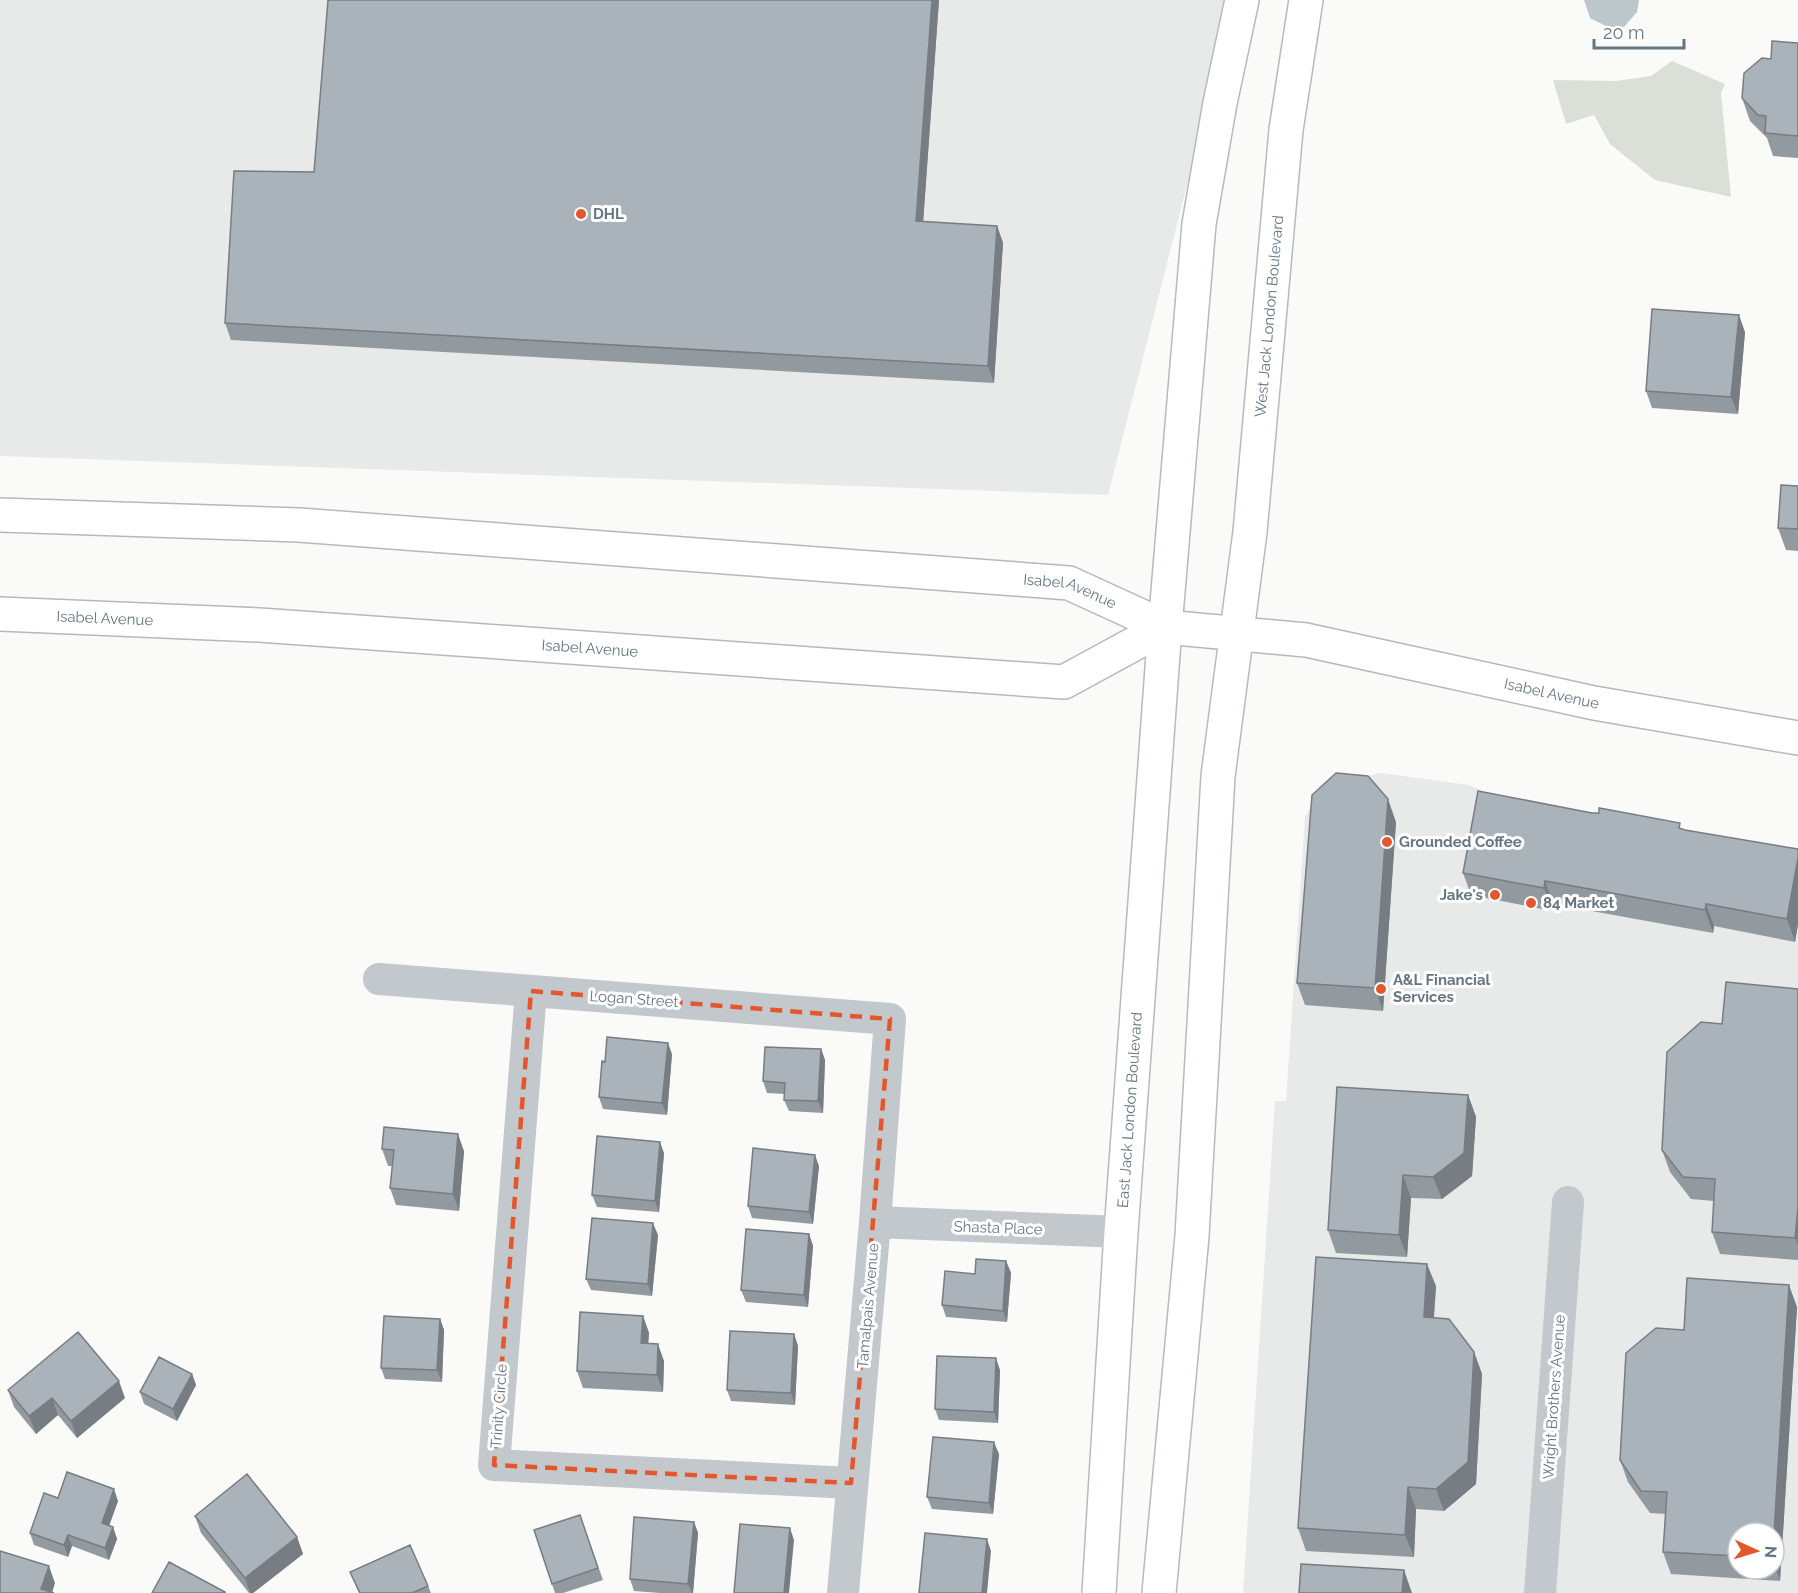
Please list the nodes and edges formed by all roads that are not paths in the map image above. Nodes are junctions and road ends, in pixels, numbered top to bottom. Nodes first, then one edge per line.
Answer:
1 (1242, 0) edge
2 (1306, 0) edge
3 (0, 515) edge
4 (0, 614) edge
5 (1165, 627) junction
6 (1236, 633) junction
7 (1798, 738) edge
8 (379, 979) dead end
9 (531, 991) junction
10 (890, 1019) joint
11 (1568, 1202) dead end
12 (875, 1222) junction
13 (1121, 1232) junction
14 (851, 1483) junction
15 (843, 1593) edge
16 (1099, 1593) edge
17 (1159, 1593) edge
18 (1540, 1593) edge

1 - 5 main road
2 - 6 main road, West Jack London Boulevard
3 - 5 main road, Isabel Avenue
4 - 5 main road, Isabel Avenue
5 - 6 main road, Isabel Avenue
5 - 13 main road, East Jack London Boulevard
6 - 7 main road, Isabel Avenue
6 - 17 main road
8 - 9 street, Logan Street
9 - 10 street, Logan Street
9 - 14 street, Trinity Circle
10 - 12 street, Tamalpais Avenue
11 - 18 street, Wright Brothers Avenue
12 - 13 street, Shasta Place
12 - 14 street, Tamalpais Avenue
13 - 16 main road, East Jack London Boulevard
14 - 15 street, Tamalpais Avenue

